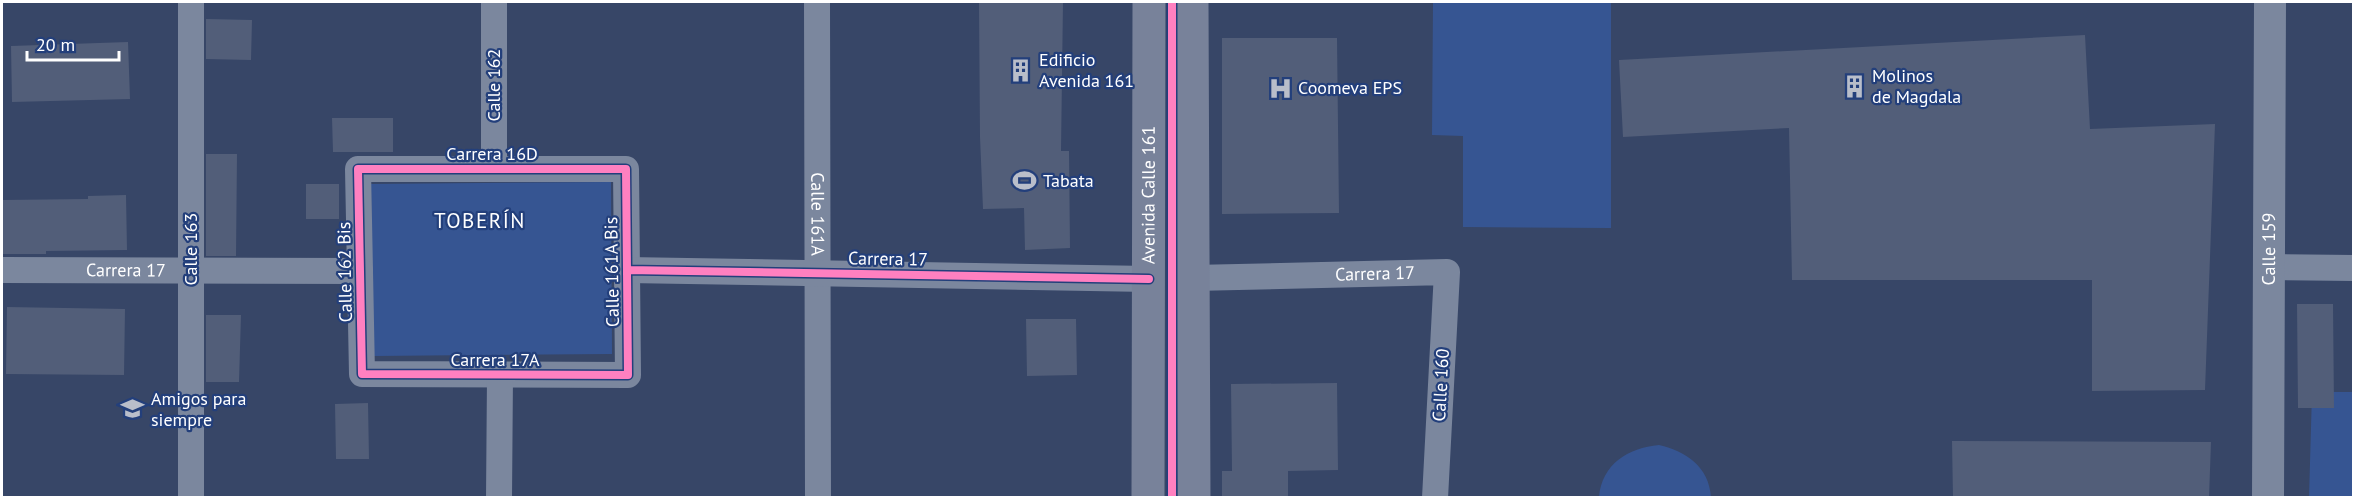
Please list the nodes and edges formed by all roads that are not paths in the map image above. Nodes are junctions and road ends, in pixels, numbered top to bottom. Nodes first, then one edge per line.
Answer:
1 (191, 2) edge
2 (494, 2) edge
3 (817, 2) edge
4 (1149, 2) edge
5 (1192, 2) edge
6 (2270, 2) edge
7 (358, 169) joint
8 (494, 169) junction
9 (626, 169) joint
10 (2269, 267) junction
11 (2354, 268) edge
12 (2, 270) edge
13 (191, 270) junction
14 (360, 270) junction
15 (627, 270) junction
16 (1448, 272) joint
17 (818, 273) junction
18 (1193, 278) junction
19 (1149, 279) junction
20 (362, 374) joint
21 (500, 375) junction
22 (628, 375) joint
23 (191, 498) edge
24 (499, 498) edge
25 (818, 498) edge
26 (1148, 498) edge
27 (1194, 498) edge
28 (1435, 498) edge
29 (2268, 498) edge

1 - 13 street, Calle 163
2 - 8 street, Calle 162
3 - 17 street, Calle 161A
4 - 19 main road, Avenida Calle 161
5 - 18 main road
6 - 10 street, Calle 159
7 - 8 street, Carrera 16D
7 - 14 street, Calle 162 Bis
8 - 9 street, Carrera 16D
9 - 15 street, Calle 161A Bis
10 - 11 street
10 - 29 street, Calle 159
12 - 13 street, Carrera 17
13 - 14 street, Carrera 17
13 - 23 street, Calle 163
14 - 20 street, Calle 162 Bis
15 - 17 street, Carrera 17
15 - 22 street, Calle 161A Bis
16 - 18 street, Carrera 17
16 - 28 street, Calle 160
17 - 19 street, Carrera 17
17 - 25 street, Calle 161A
18 - 27 main road
19 - 26 main road, Avenida Calle 161
20 - 21 street, Carrera 17A
21 - 22 street, Carrera 17A
21 - 24 street

